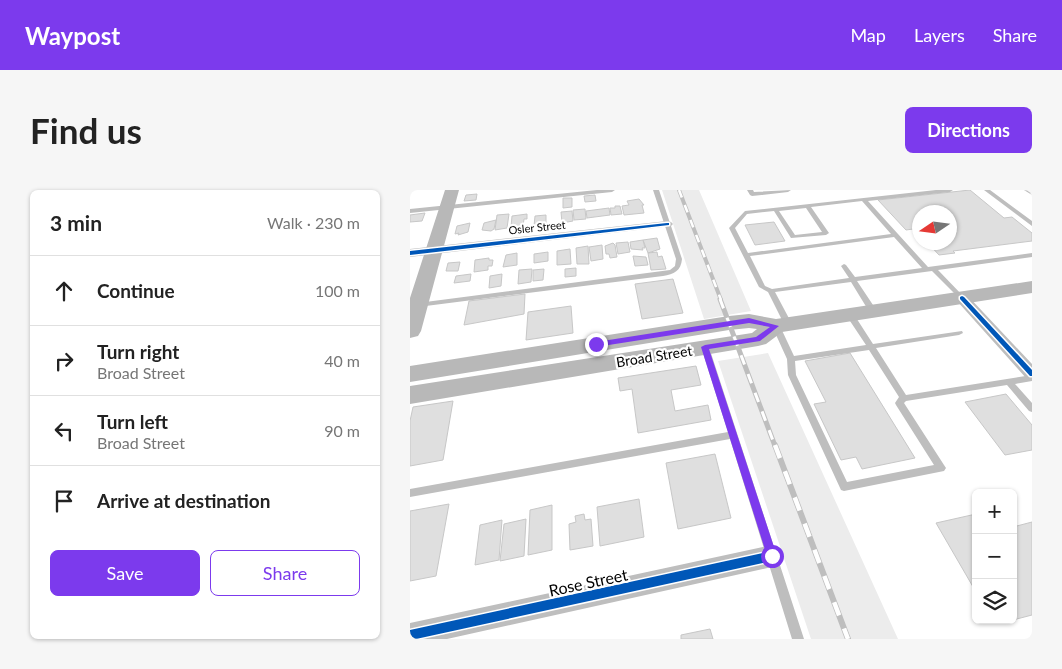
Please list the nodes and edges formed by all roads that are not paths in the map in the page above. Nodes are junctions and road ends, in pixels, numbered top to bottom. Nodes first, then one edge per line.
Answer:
1 (612, 190) edge
2 (656, 190) edge
3 (750, 190) edge
4 (788, 190) edge
5 (950, 190) edge
6 (987, 190) edge
7 (450, 198) edge
8 (864, 200) junction
9 (807, 206) junction
10 (776, 210) junction
11 (410, 211) edge
12 (667, 224) junction
13 (1032, 224) edge
14 (895, 235) junction
15 (434, 250) junction
16 (410, 253) edge
17 (746, 254) junction
18 (1032, 255) edge
19 (844, 266) dead end
20 (931, 269) junction
21 (854, 280) junction
22 (1032, 288) edge
23 (771, 291) junction
24 (962, 298) junction
25 (873, 312) junction
26 (850, 315) junction
27 (412, 316) edge
28 (782, 325) junction
29 (959, 333) dead end
30 (870, 346) junction
31 (705, 347) junction
32 (791, 359) junction
33 (410, 374) edge
34 (1032, 374) edge
35 (1032, 378) edge
36 (1009, 382) junction
37 (410, 395) edge
38 (904, 398) junction
39 (1032, 409) edge
40 (733, 435) junction
41 (410, 493) edge
42 (772, 556) junction
43 (410, 635) edge
44 (798, 639) edge

1 - 7 lane
2 - 12 lane
3 - 4 lane
5 - 8 lane
6 - 13 lane
7 - 11 lane
7 - 15 main road
8 - 9 lane
8 - 14 lane
9 - 10 lane
9 - 10 lane
10 - 17 lane
12 - 15 street, Osler Street
12 - 27 lane
14 - 17 lane
14 - 20 lane
15 - 16 street, Osler Street
15 - 27 main road
17 - 23 lane
18 - 20 lane
19 - 21 lane
20 - 21 lane
20 - 24 lane
21 - 23 lane
21 - 25 lane
22 - 24 main road, Broad Street
23 - 28 lane
24 - 25 main road, Broad Street
24 - 34 street
25 - 26 main road, Broad Street
26 - 28 main road, Broad Street
26 - 30 lane
28 - 31 main road, Broad Street
28 - 32 lane
28 - 33 main road, Broad Street
29 - 30 lane
30 - 32 lane
30 - 38 lane
31 - 37 main road, Broad Street
31 - 40 lane
32 - 38 lane
35 - 36 lane
36 - 38 lane
36 - 39 lane
40 - 41 lane
40 - 42 lane
42 - 43 street, Rose Street
42 - 44 lane

